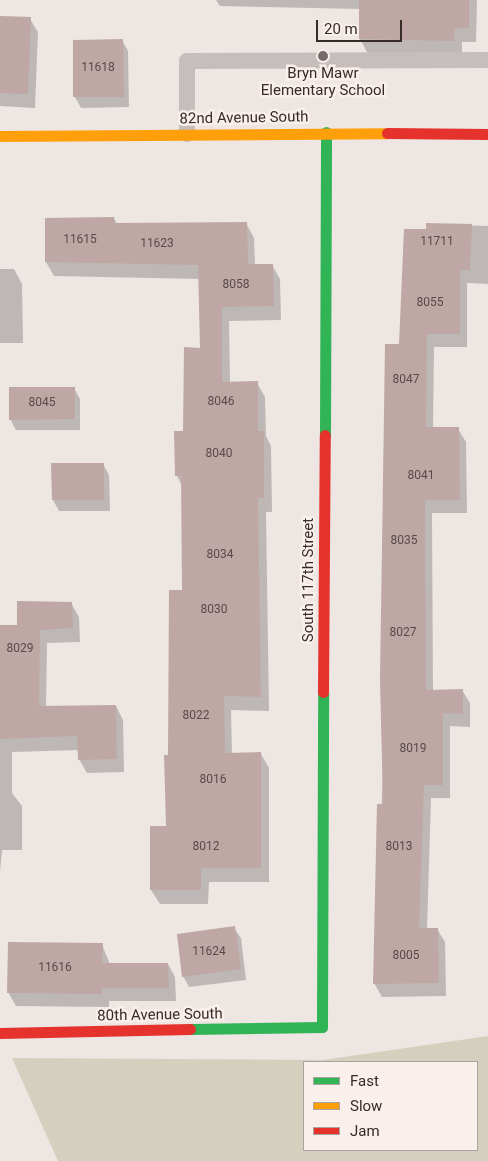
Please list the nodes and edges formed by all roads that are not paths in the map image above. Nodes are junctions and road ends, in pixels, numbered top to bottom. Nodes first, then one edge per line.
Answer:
1 (488, 60) edge
2 (326, 132) junction
3 (187, 134) junction
4 (488, 134) edge
5 (0, 136) edge
6 (322, 1027) joint
7 (0, 1033) edge

1 - 3 lane
2 - 3 street, 82nd Avenue South
2 - 4 street, 82nd Avenue South
2 - 6 street, South 117th Street
3 - 5 street, 82nd Avenue South
6 - 7 street, 80th Avenue South

